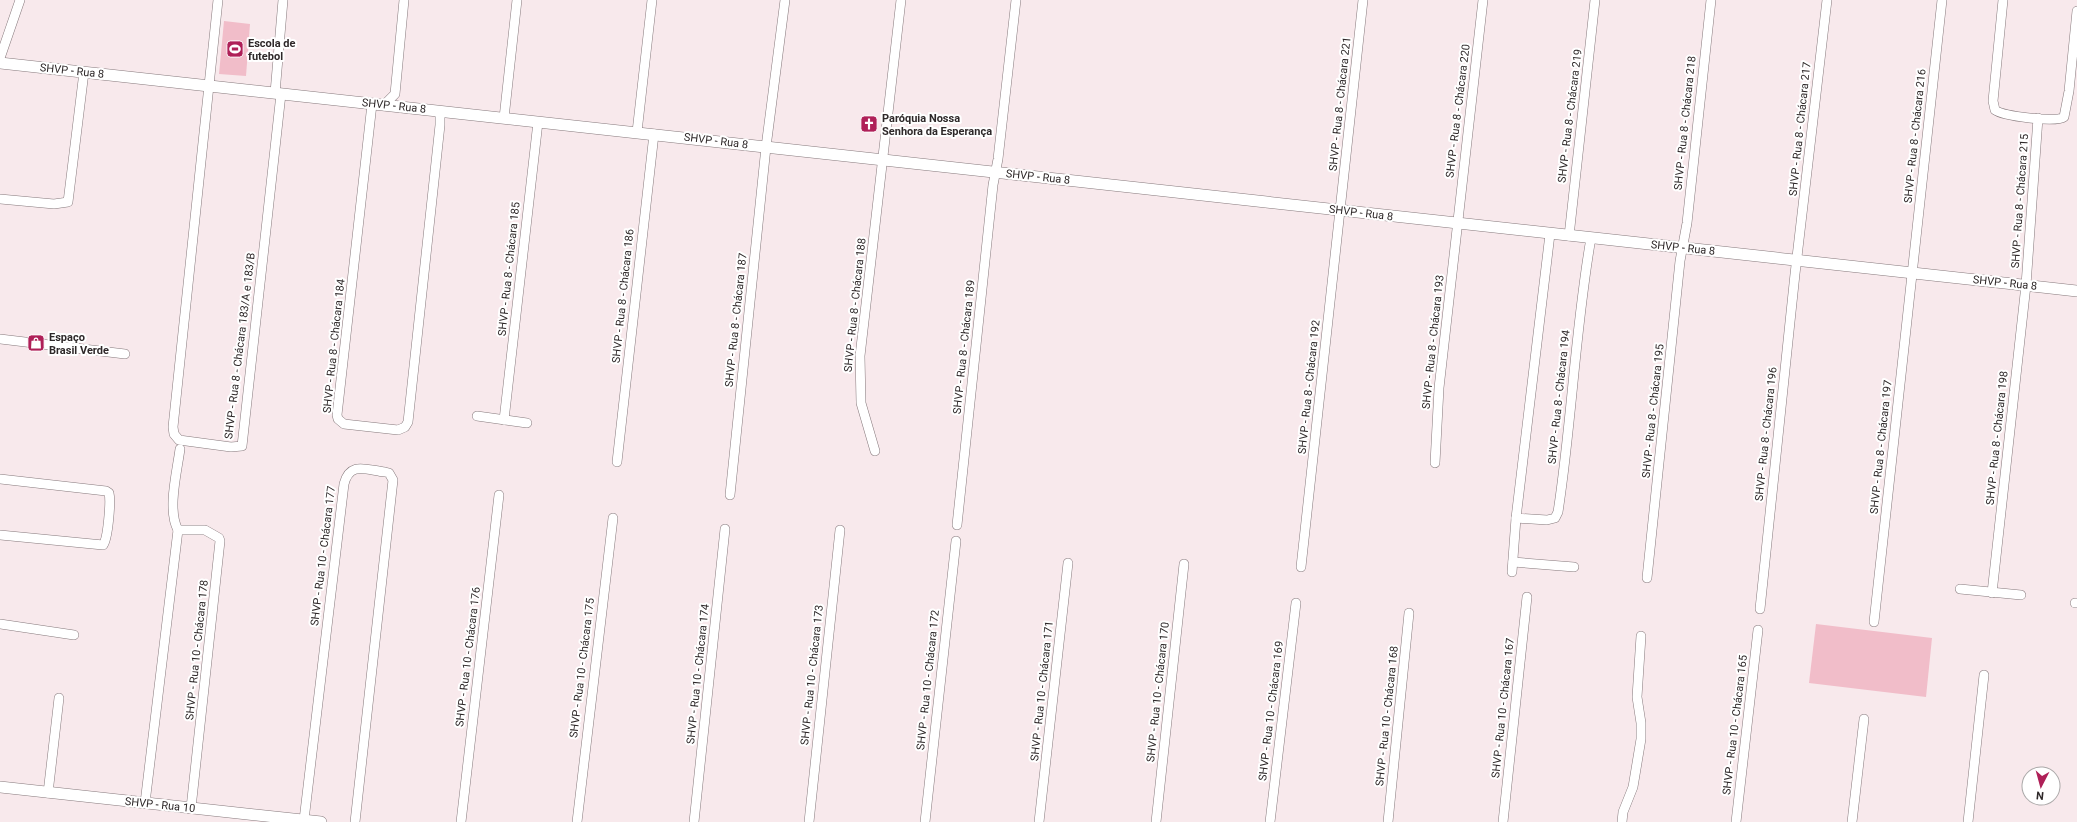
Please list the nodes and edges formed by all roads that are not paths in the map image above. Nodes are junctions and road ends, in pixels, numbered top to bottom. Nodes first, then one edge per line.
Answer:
1 (20, 0) edge
2 (218, 0) edge
3 (283, 0) edge
4 (404, 0) edge
5 (517, 0) edge
6 (652, 0) edge
7 (785, 0) edge
8 (900, 0) edge
9 (1016, 0) edge
10 (1363, 0) edge
11 (1483, 0) edge
12 (1595, 0) edge
13 (1711, 0) edge
14 (1827, 0) edge
15 (1942, 0) edge
16 (2003, 0) edge
17 (2077, 10) edge
18 (0, 58) edge
19 (0, 63) edge
20 (84, 72) junction
21 (210, 86) junction
22 (278, 93) junction
23 (372, 104) junction
24 (384, 105) junction
25 (440, 111) junction
26 (504, 118) junction
27 (2038, 118) junction
28 (538, 122) junction
29 (637, 132) junction
30 (654, 134) junction
31 (766, 147) junction
32 (884, 161) junction
33 (996, 172) junction
34 (0, 199) edge
35 (1340, 210) junction
36 (1457, 224) junction
37 (1550, 234) junction
38 (1569, 236) junction
39 (1591, 238) junction
40 (1684, 248) junction
41 (1796, 261) junction
42 (1912, 274) junction
43 (2026, 285) junction
44 (2077, 291) edge
45 (0, 339) edge
46 (125, 354) dead end
47 (477, 416) dead end
48 (504, 420) junction
49 (527, 423) dead end
50 (180, 449) dead end
51 (875, 451) dead end
52 (618, 462) dead end
53 (1435, 463) dead end
54 (0, 479) edge
55 (499, 495) dead end
56 (730, 495) dead end
57 (613, 518) dead end
58 (1516, 518) junction
59 (957, 525) dead end
60 (725, 528) dead end
61 (178, 530) junction
62 (840, 530) dead end
63 (0, 535) edge
64 (956, 541) dead end
65 (1513, 562) junction
66 (1068, 563) dead end
67 (1184, 564) dead end
68 (1301, 567) dead end
69 (1574, 567) dead end
70 (1512, 572) dead end
71 (1647, 578) dead end
72 (1960, 589) dead end
73 (1992, 593) junction
74 (2022, 595) dead end
75 (1527, 597) dead end
76 (1296, 603) dead end
77 (1760, 609) dead end
78 (1409, 613) dead end
79 (1874, 622) dead end
80 (0, 624) edge
81 (1758, 630) dead end
82 (74, 634) dead end
83 (1641, 636) dead end
84 (1984, 676) dead end
85 (59, 698) dead end
86 (1864, 719) dead end
87 (0, 787) edge
88 (48, 793) junction
89 (145, 803) junction
90 (191, 808) junction
91 (304, 820) junction
92 (321, 822) edge
93 (355, 822) edge
94 (461, 822) edge
95 (577, 822) edge
96 (694, 822) edge
97 (809, 822) edge
98 (925, 822) edge
99 (1039, 822) edge
100 (1156, 822) edge
101 (1270, 822) edge
102 (1388, 822) edge
103 (1503, 822) edge
104 (1622, 822) edge
105 (1736, 822) edge
106 (1852, 822) edge
107 (1968, 822) edge

1 - 18 street
2 - 21 street
3 - 22 street
4 - 24 street
5 - 26 street
6 - 29 street
7 - 31 street, SHVP - Rua 8 - Chácara 187
8 - 32 street, SHVP - Rua 8 - Chácara 188
9 - 33 street, SHVP - Rua 8 - Chácara 189
10 - 35 street, SHVP - Rua 8 - Chácara 221
11 - 36 street, SHVP - Rua 8 - Chácara 220
12 - 38 street, SHVP - Rua 8 - Chácara 219
13 - 40 street, SHVP - Rua 8 - Chácara 218
14 - 41 street, SHVP - Rua 8 - Chácara 217
15 - 42 street, SHVP - Rua 8 - Chácara 216
16 - 27 street
17 - 27 street
19 - 20 street, SHVP - Rua 8
20 - 21 street, SHVP - Rua 8
20 - 34 street
21 - 22 street, SHVP - Rua 8
21 - 22 street, SHVP - Rua 8 - Chácara 183/A e 183/B
22 - 23 street, SHVP - Rua 8
23 - 24 street, SHVP - Rua 8
23 - 25 street, SHVP - Rua 8 - Chácara 184
24 - 25 street, SHVP - Rua 8
25 - 26 street, SHVP - Rua 8
26 - 28 street, SHVP - Rua 8
27 - 43 street, SHVP - Rua 8 - Chácara 215
28 - 29 street, SHVP - Rua 8
28 - 48 street, SHVP - Rua 8 - Chácara 185
29 - 30 street, SHVP - Rua 8
30 - 31 street, SHVP - Rua 8
30 - 52 street, SHVP - Rua 8 - Chácara 186
31 - 32 street, SHVP - Rua 8
31 - 56 street, SHVP - Rua 8 - Chácara 187
32 - 33 street, SHVP - Rua 8
32 - 51 street, SHVP - Rua 8 - Chácara 188
33 - 35 street, SHVP - Rua 8
33 - 59 street, SHVP - Rua 8 - Chácara 189
35 - 36 street, SHVP - Rua 8
35 - 68 street, SHVP - Rua 8 - Chácara 192
36 - 37 street, SHVP - Rua 8
36 - 53 street, SHVP - Rua 8 - Chácara 193
37 - 38 street, SHVP - Rua 8
37 - 58 street
38 - 39 street, SHVP - Rua 8
39 - 40 street, SHVP - Rua 8
39 - 58 street, SHVP - Rua 8 - Chácara 194
40 - 41 street, SHVP - Rua 8
40 - 71 street, SHVP - Rua 8 - Chácara 195
41 - 42 street, SHVP - Rua 8
41 - 77 street, SHVP - Rua 8 - Chácara 196
42 - 43 street, SHVP - Rua 8
42 - 79 street, SHVP - Rua 8 - Chácara 197
43 - 44 street, SHVP - Rua 8
43 - 73 street, SHVP - Rua 8 - Chácara 198
45 - 46 street
47 - 48 street
48 - 49 street
50 - 61 street
54 - 63 street
55 - 94 street, SHVP - Rua 10 - Chácara 176
57 - 95 street, SHVP - Rua 10 - Chácara 175
58 - 65 street
60 - 96 street, SHVP - Rua 10 - Chácara 174
61 - 89 street
61 - 90 street, SHVP - Rua 10 - Chácara 178
62 - 97 street, SHVP - Rua 10 - Chácara 173
64 - 98 street, SHVP - Rua 10 - Chácara 172
65 - 69 street
65 - 70 street
66 - 99 street, SHVP - Rua 10 - Chácara 171
67 - 100 street, SHVP - Rua 10 - Chácara 170
72 - 73 street
73 - 74 street
75 - 103 street, SHVP - Rua 10 - Chácara 167
76 - 101 street, SHVP - Rua 10 - Chácara 169
78 - 102 street, SHVP - Rua 10 - Chácara 168
80 - 82 street
81 - 105 street, SHVP - Rua 10 - Chácara 165
83 - 104 street
84 - 107 street
85 - 88 street
86 - 106 street
87 - 88 street, SHVP - Rua 10
88 - 89 street, SHVP - Rua 10
89 - 90 street, SHVP - Rua 10
90 - 91 street, SHVP - Rua 10
91 - 92 street, SHVP - Rua 10
91 - 93 street, SHVP - Rua 10 - Chácara 177

